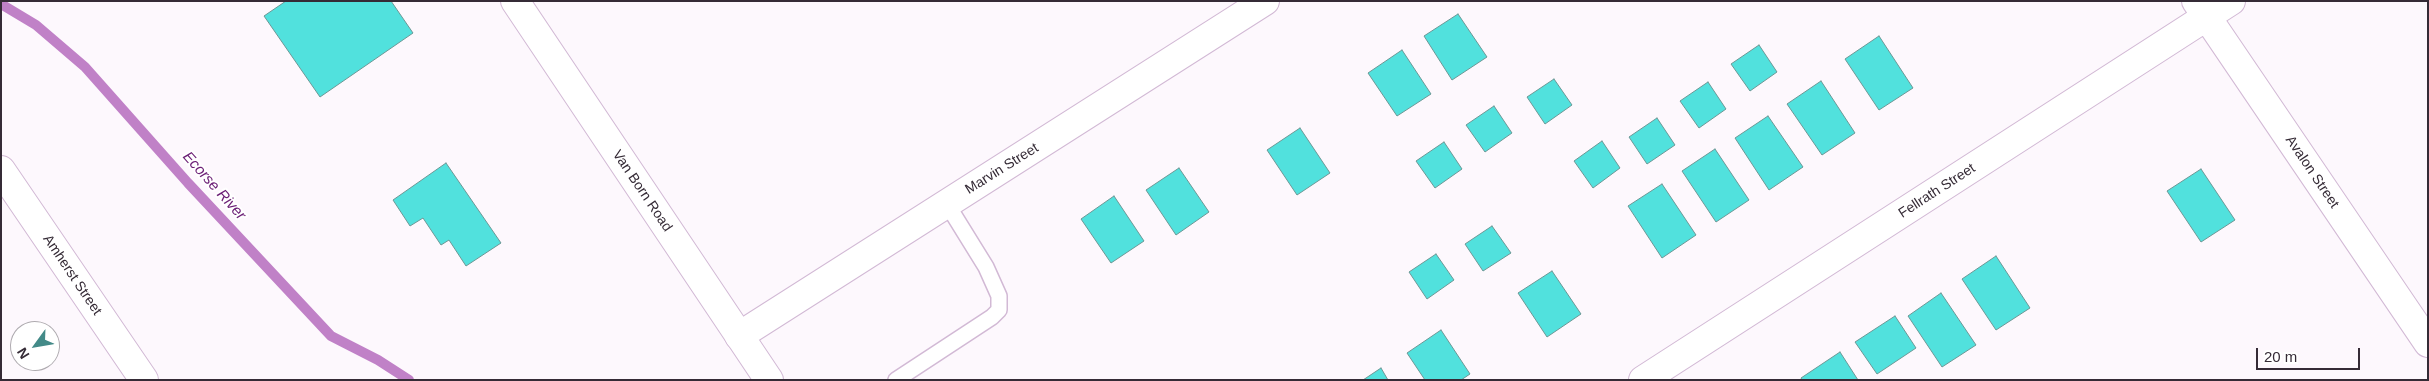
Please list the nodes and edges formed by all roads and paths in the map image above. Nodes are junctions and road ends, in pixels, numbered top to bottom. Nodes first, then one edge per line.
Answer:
1 (515, 1) edge
2 (1265, 1) edge
3 (2231, 1) edge
4 (2201, 9) edge
5 (1, 170) edge
6 (947, 204) junction
7 (739, 336) junction
8 (2428, 343) edge
9 (144, 380) edge
10 (769, 380) edge
11 (896, 380) edge
12 (1642, 380) edge

1 - 7 street, Van Born Road
2 - 6 street, Marvin Street
3 - 4 street, Fellrath Street
4 - 8 street, Avalon Street
4 - 12 street, Fellrath Street
5 - 9 street, Amherst Street
6 - 7 street, Marvin Street
6 - 11 lane
7 - 10 street, Van Born Road

